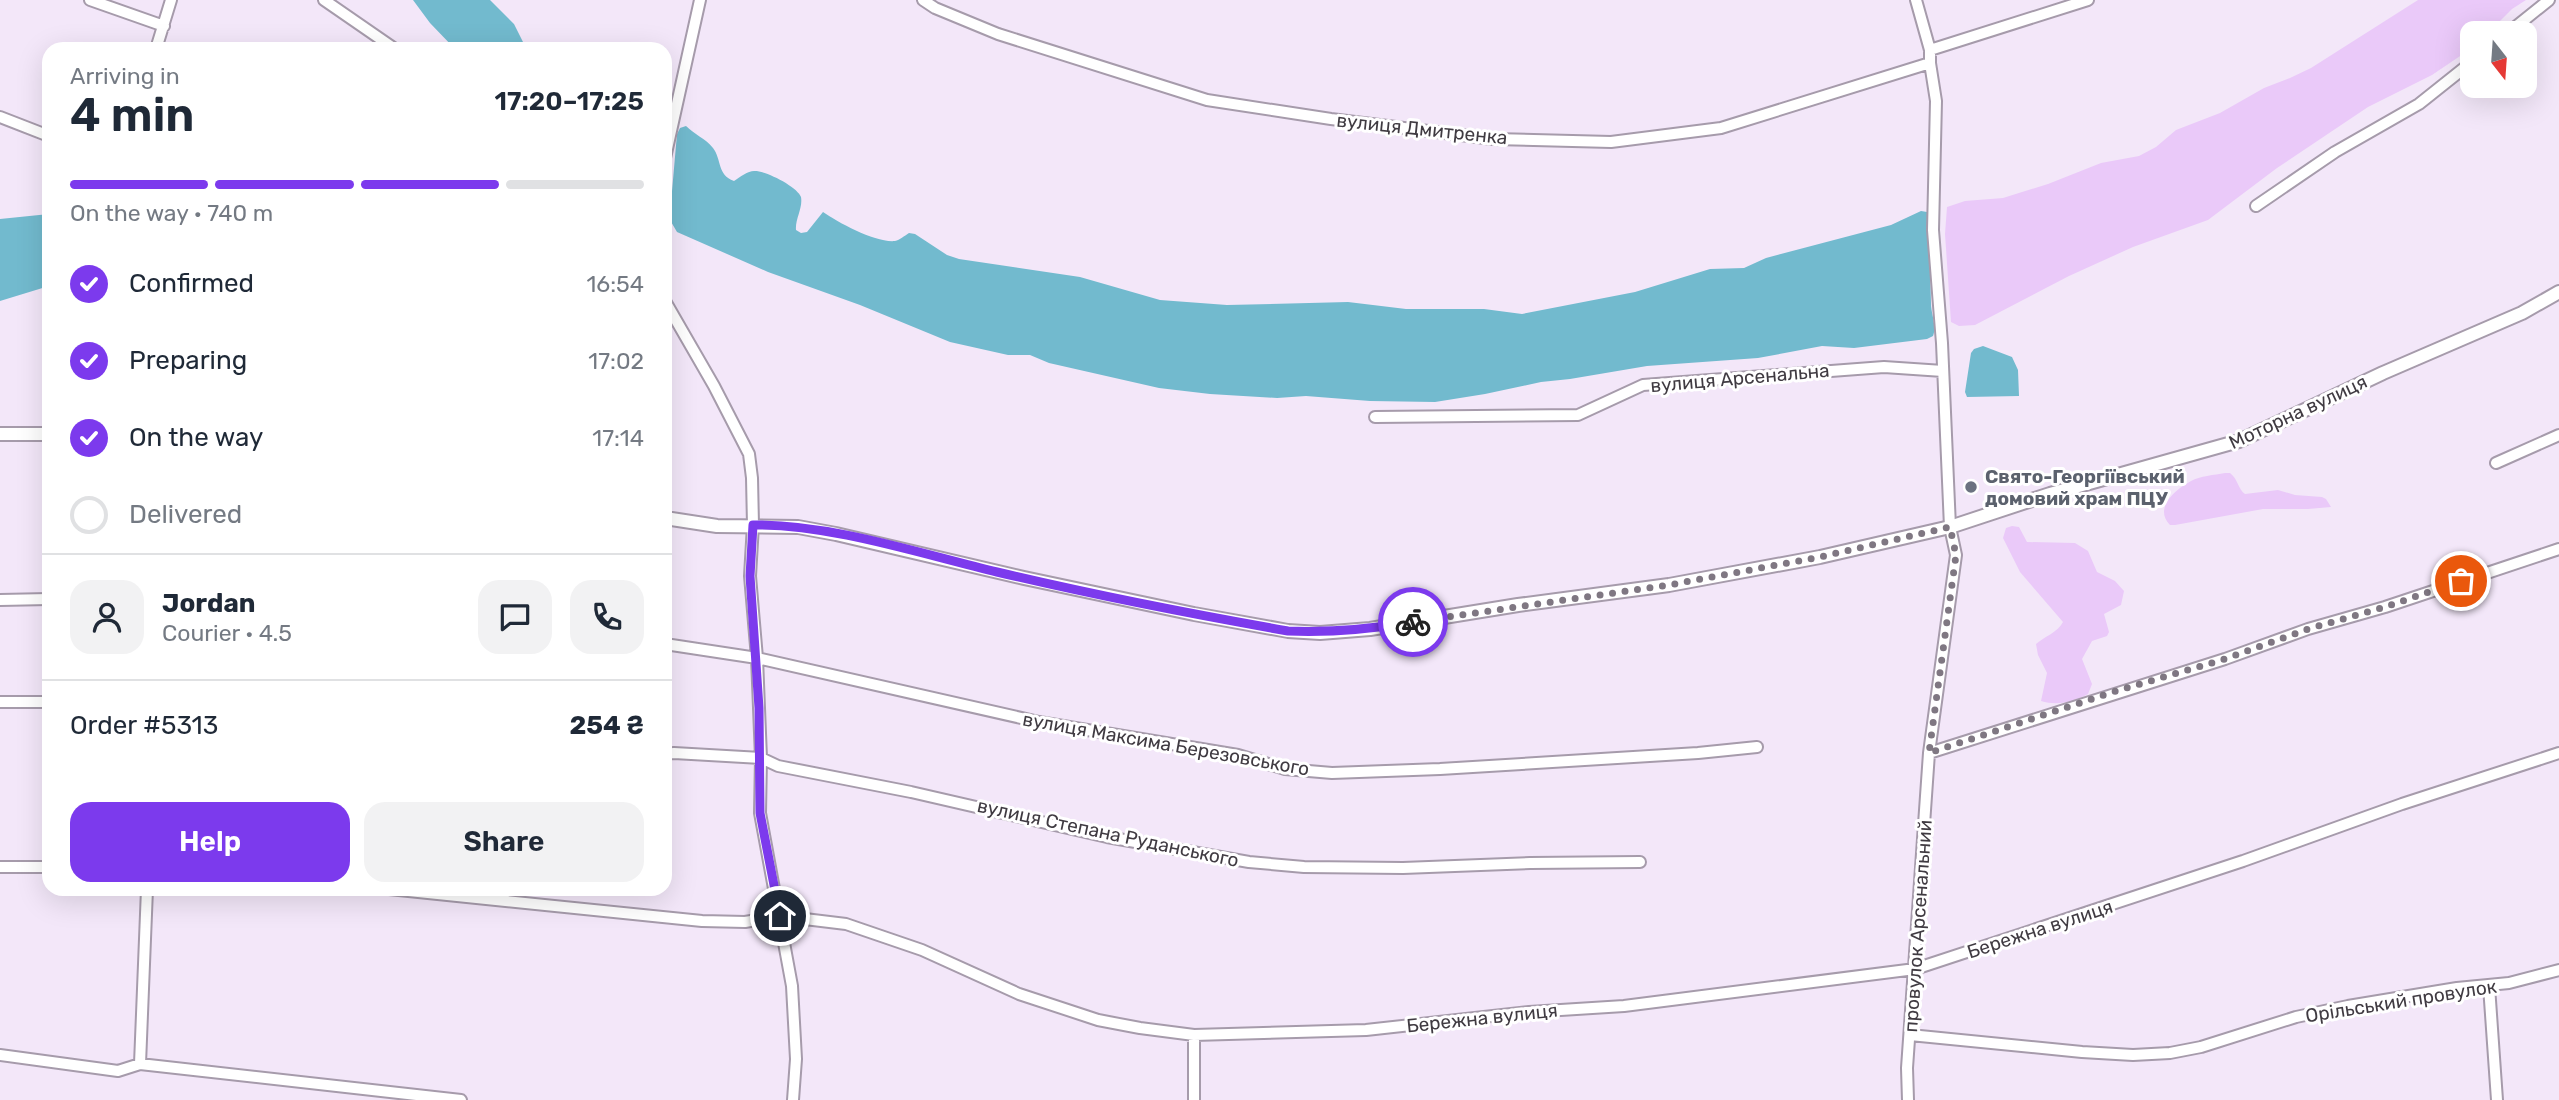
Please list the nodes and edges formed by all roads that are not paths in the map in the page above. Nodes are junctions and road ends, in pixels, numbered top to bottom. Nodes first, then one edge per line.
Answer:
1 (90, 0) edge
2 (171, 0) edge
3 (324, 0) edge
4 (700, 0) edge
5 (923, 0) edge
6 (1916, 0) edge
7 (2088, 0) edge
8 (2549, 0) edge
9 (2523, 21) edge
10 (164, 26) junction
11 (158, 42) edge
12 (386, 42) edge
13 (1930, 50) junction
14 (1930, 62) junction
15 (2460, 71) edge
16 (0, 117) edge
17 (672, 126) edge
18 (42, 133) edge
19 (2256, 206) dead end
20 (2559, 292) edge
21 (672, 313) edge
22 (1943, 371) junction
23 (1374, 416) dead end
24 (0, 434) edge
25 (42, 434) edge
26 (2559, 435) edge
27 (2496, 463) dead end
28 (672, 519) edge
29 (753, 525) junction
30 (1950, 527) junction
31 (2559, 550) edge
32 (42, 599) edge
33 (0, 600) edge
34 (672, 645) edge
35 (757, 658) junction
36 (0, 702) edge
37 (42, 702) edge
38 (1757, 747) dead end
39 (672, 753) edge
40 (1929, 753) junction
41 (2559, 753) edge
42 (761, 758) junction
43 (1640, 862) dead end
44 (0, 867) edge
45 (42, 867) edge
46 (147, 896) edge
47 (457, 896) edge
48 (780, 916) junction
49 (1915, 969) junction
50 (2559, 970) edge
51 (2489, 986) junction
52 (1194, 1035) junction
53 (1910, 1035) junction
54 (0, 1055) edge
55 (140, 1064) junction
56 (461, 1100) edge
57 (793, 1100) edge
58 (1194, 1100) edge
59 (1908, 1100) edge
60 (2497, 1100) edge

1 - 10 street
2 - 10 street
3 - 12 street
4 - 17 street
5 - 14 street, вулиця Дмитренка
6 - 13 street, провулок Арсенальний
7 - 13 street
8 - 9 street
10 - 11 street
13 - 14 street, провулок Арсенальний
14 - 22 street, провулок Арсенальний
15 - 19 street
16 - 18 street
20 - 30 street, Моторна вулиця
21 - 29 street
22 - 23 street, вулиця Арсенальна
22 - 30 street, провулок Арсенальний
24 - 25 street
26 - 27 street
28 - 29 street, Моторна вулиця
29 - 30 street, Моторна вулиця
29 - 35 street
30 - 40 street, провулок Арсенальний
31 - 40 street
32 - 33 street
34 - 35 street, вулиця Максима Березовського
35 - 38 street, вулиця Максима Березовського
35 - 42 street
36 - 37 street
39 - 42 street, вулиця Степана Руданського
40 - 49 street, провулок Арсенальний
41 - 49 street, Бережна вулиця
42 - 43 street, вулиця Степана Руданського
42 - 48 street
44 - 45 street
46 - 55 street
47 - 48 street, Бережна вулиця
48 - 52 street, Бережна вулиця
48 - 57 street
49 - 52 street, Бережна вулиця
49 - 53 street, провулок Арсенальний
50 - 51 street, Орільський провулок
51 - 53 street, Орільський провулок
51 - 60 street
52 - 58 street
53 - 59 street, провулок Арсенальний
54 - 55 street
55 - 56 street

